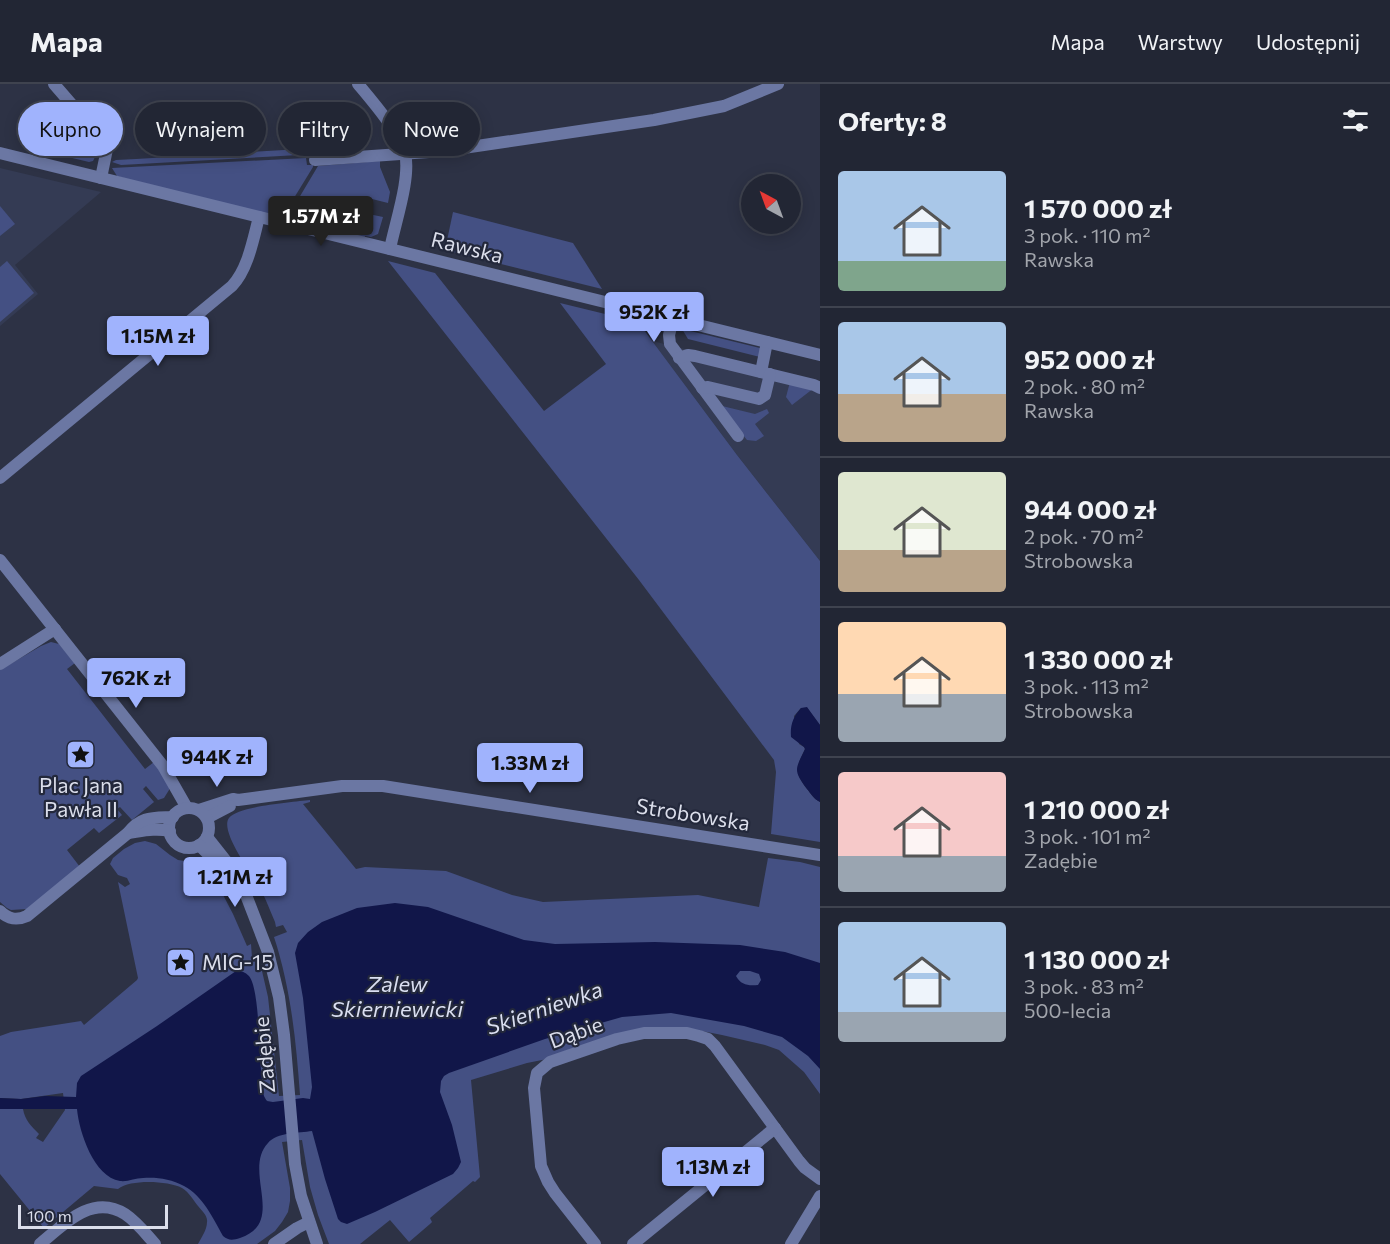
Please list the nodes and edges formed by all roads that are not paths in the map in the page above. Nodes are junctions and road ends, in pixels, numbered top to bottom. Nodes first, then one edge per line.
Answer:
1 (54, 84) edge
2 (358, 84) edge
3 (778, 84) edge
4 (383, 116) edge
5 (480, 146) edge
6 (0, 153) edge
7 (383, 155) edge
8 (405, 156) edge
9 (315, 160) dead end
10 (101, 178) junction
11 (259, 217) junction
12 (390, 249) junction
13 (673, 319) junction
14 (767, 342) junction
15 (820, 355) edge
16 (679, 358) junction
17 (765, 373) junction
18 (702, 388) junction
19 (820, 388) edge
20 (738, 436) dead end
21 (0, 478) edge
22 (0, 560) edge
23 (55, 629) junction
24 (0, 664) edge
25 (198, 812) junction
26 (173, 816) junction
27 (170, 831) junction
28 (128, 833) junction
29 (203, 841) junction
30 (820, 855) edge
31 (0, 911) edge
32 (774, 1128) junction
33 (820, 1179) edge
34 (820, 1196) edge
35 (309, 1222) junction
36 (40, 1244) edge
37 (155, 1244) edge
38 (274, 1244) edge
39 (317, 1244) edge
40 (595, 1244) edge
41 (633, 1244) edge
42 (791, 1244) edge

1 - 10 street
2 - 4 street
3 - 5 street
6 - 10 street, Rawska
7 - 9 street
8 - 12 street
10 - 11 street, Rawska
11 - 12 street, Rawska
11 - 21 street
12 - 13 street, Rawska
13 - 14 street, Rawska
13 - 16 street
14 - 15 street, Rawska
14 - 17 street
16 - 17 street
16 - 18 street
17 - 18 street
17 - 19 street
18 - 20 street
22 - 23 street
23 - 24 street
23 - 25 street
25 - 26 street
25 - 29 street
25 - 30 street, Strobowska
26 - 27 street
26 - 28 street
27 - 28 street
27 - 29 street
28 - 31 street
29 - 35 street, Zadębie
32 - 33 street, Dąbie
32 - 40 street, Dąbie
32 - 41 street
34 - 42 street
35 - 38 street
35 - 39 street, Zadębie
36 - 37 street

